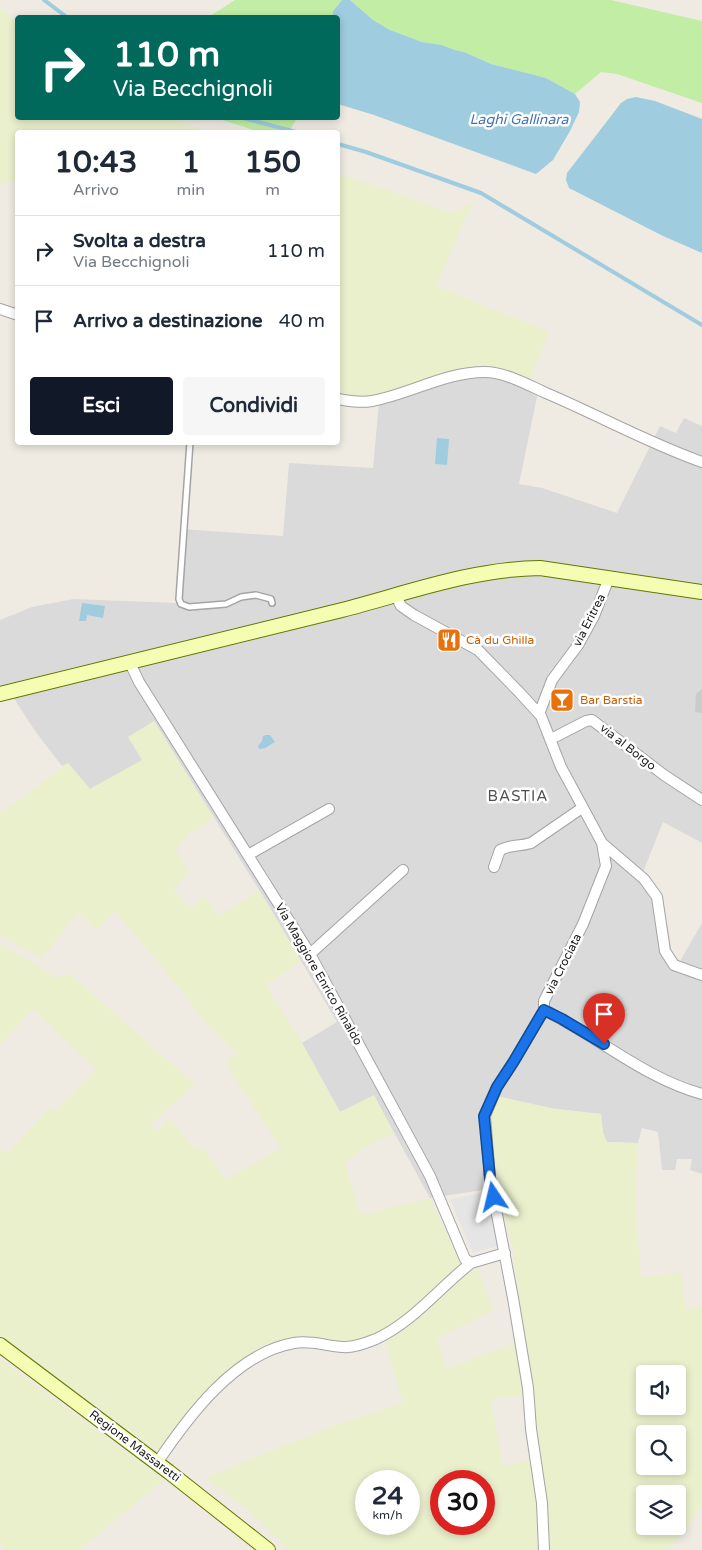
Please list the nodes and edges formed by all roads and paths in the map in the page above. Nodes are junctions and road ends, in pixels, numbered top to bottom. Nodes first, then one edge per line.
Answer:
1 (0, 309) edge
2 (15, 314) edge
3 (340, 399) edge
4 (190, 445) edge
5 (702, 462) edge
6 (609, 578) junction
7 (702, 592) edge
8 (395, 594) junction
9 (272, 603) dead end
10 (130, 663) junction
11 (0, 694) edge
12 (539, 714) junction
13 (550, 739) junction
14 (702, 800) edge
15 (582, 808) junction
16 (329, 809) dead end
17 (602, 843) junction
18 (248, 855) junction
19 (494, 867) dead end
20 (403, 870) dead end
21 (310, 954) junction
22 (702, 975) edge
23 (544, 1010) junction
24 (702, 1094) edge
25 (505, 1253) junction
26 (471, 1263) junction
27 (0, 1344) edge
28 (157, 1463) junction
29 (268, 1550) edge
30 (544, 1550) edge

1 - 2 street
3 - 5 street
4 - 9 lane
6 - 7 main road
6 - 8 main road
6 - 12 street, via Eritrea
8 - 10 main road
8 - 12 street
10 - 11 main road
10 - 18 street, Via Maggiore Enrico Rinaldo
12 - 13 street
13 - 14 street, via al Borgo
13 - 15 street
15 - 17 street
15 - 19 street
16 - 18 street
17 - 22 street
17 - 23 street, via Crociata
18 - 21 street, Via Maggiore Enrico Rinaldo
20 - 21 street
21 - 26 street, Via Maggiore Enrico Rinaldo
23 - 24 street
23 - 25 street, via Crociata
25 - 26 street
25 - 30 street, via Crociata
26 - 28 street
27 - 28 main road, Regione Massaretti
28 - 29 main road, Regione Massaretti

